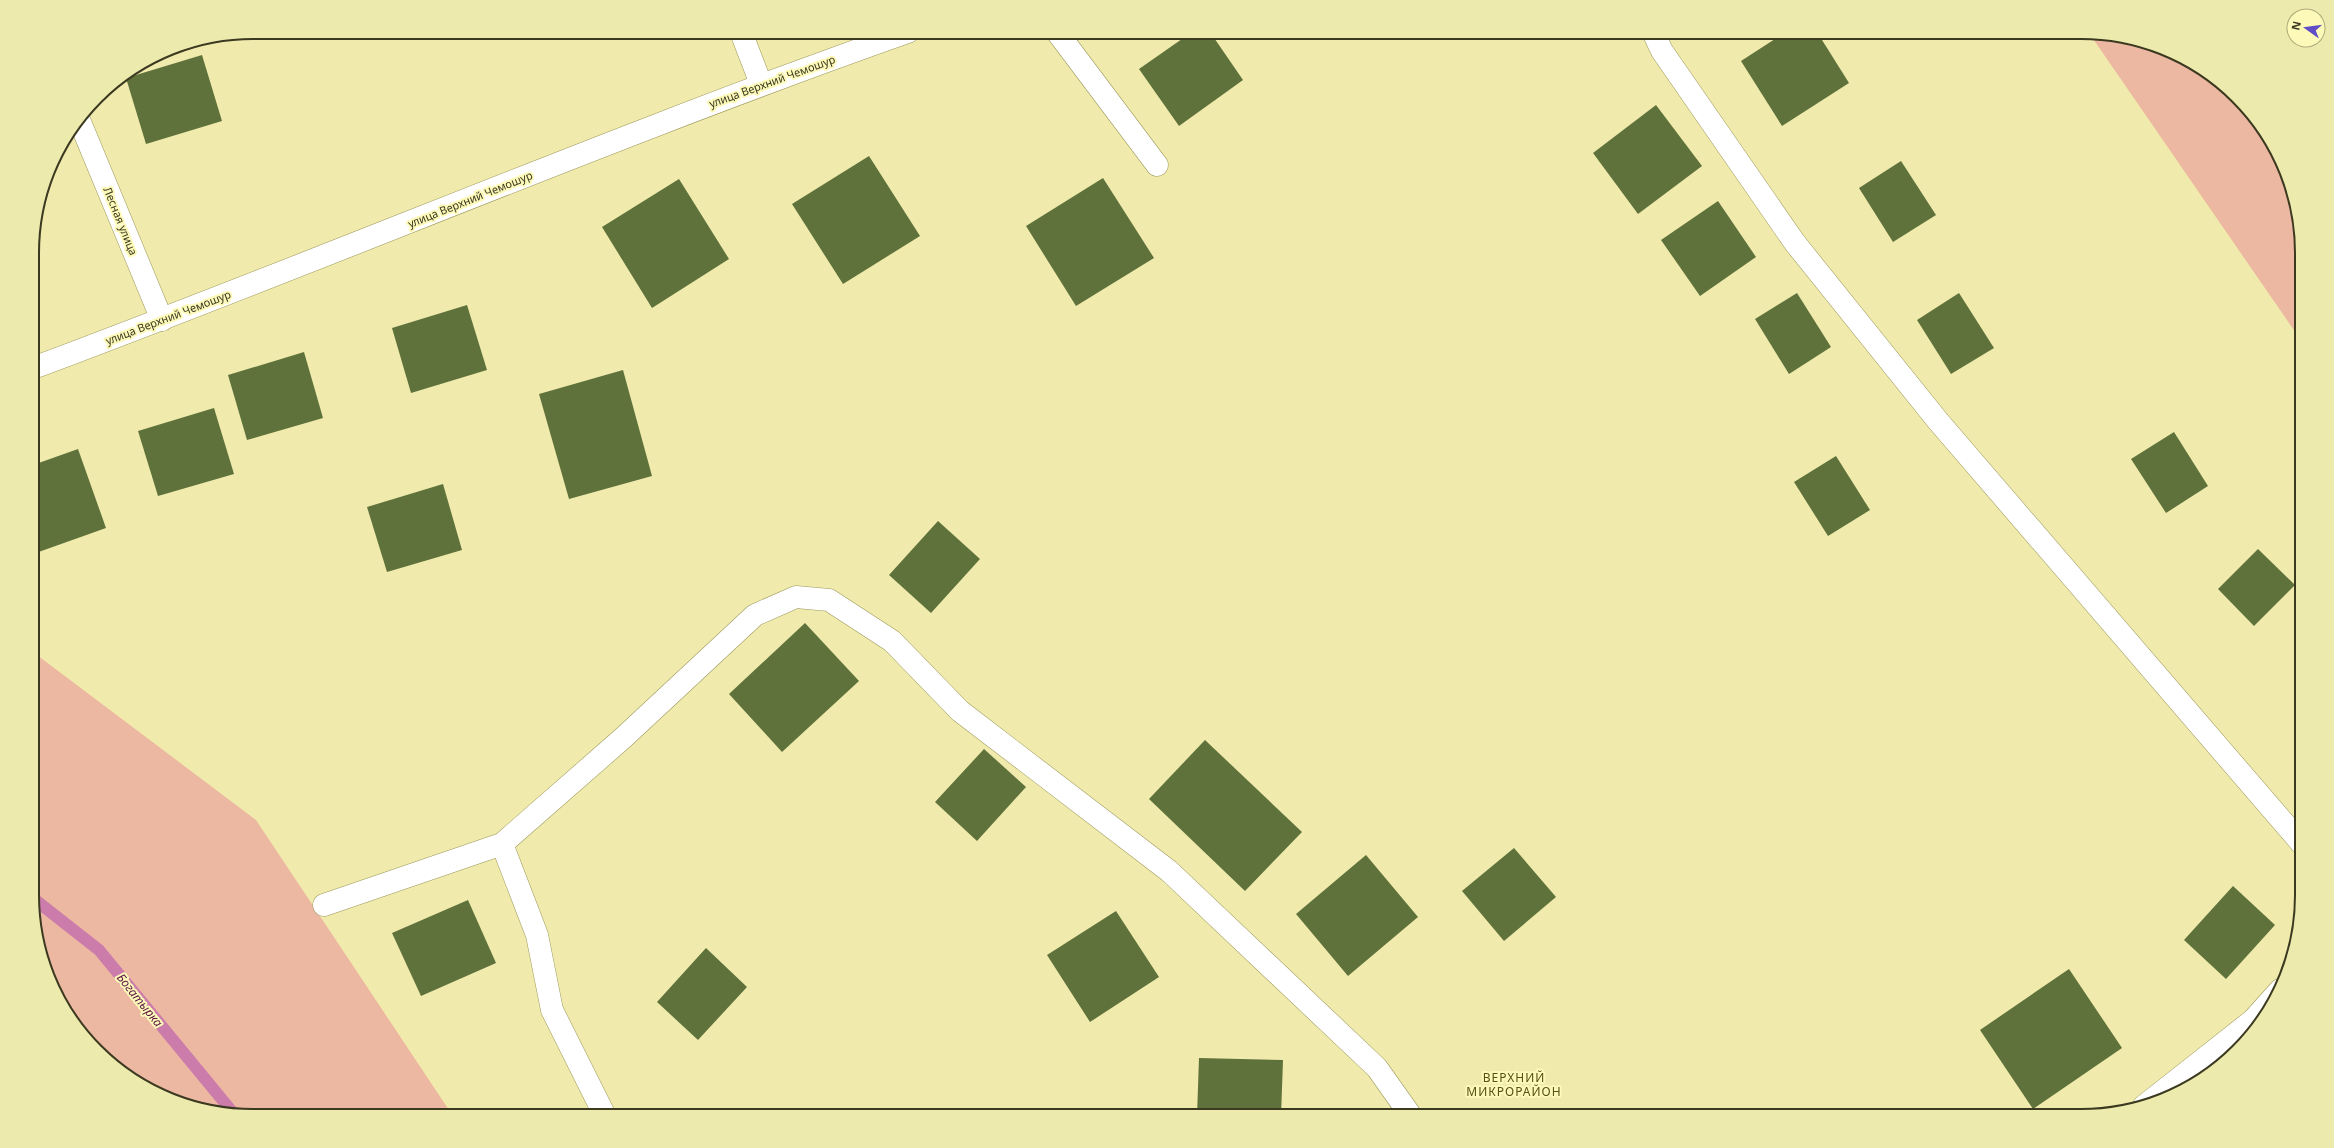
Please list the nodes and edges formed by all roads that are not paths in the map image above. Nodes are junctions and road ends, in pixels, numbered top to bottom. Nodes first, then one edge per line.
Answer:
1 (744, 39) edge
2 (888, 39) edge
3 (1061, 39) edge
4 (1656, 39) edge
5 (761, 84) junction
6 (81, 125) edge
7 (1157, 165) dead end
8 (162, 320) junction
9 (39, 366) edge
10 (2295, 836) edge
11 (502, 844) junction
12 (324, 905) dead end
13 (2260, 1012) edge
14 (2158, 1095) edge
15 (602, 1109) edge
16 (1407, 1109) edge

1 - 5 street
2 - 5 street, улица Верхний Чемошур
3 - 7 street
4 - 10 street
5 - 8 street, улица Верхний Чемошур
6 - 8 street, Лесная улица
8 - 9 street, улица Верхний Чемошур
11 - 12 street
11 - 15 street
11 - 16 street
13 - 14 street

